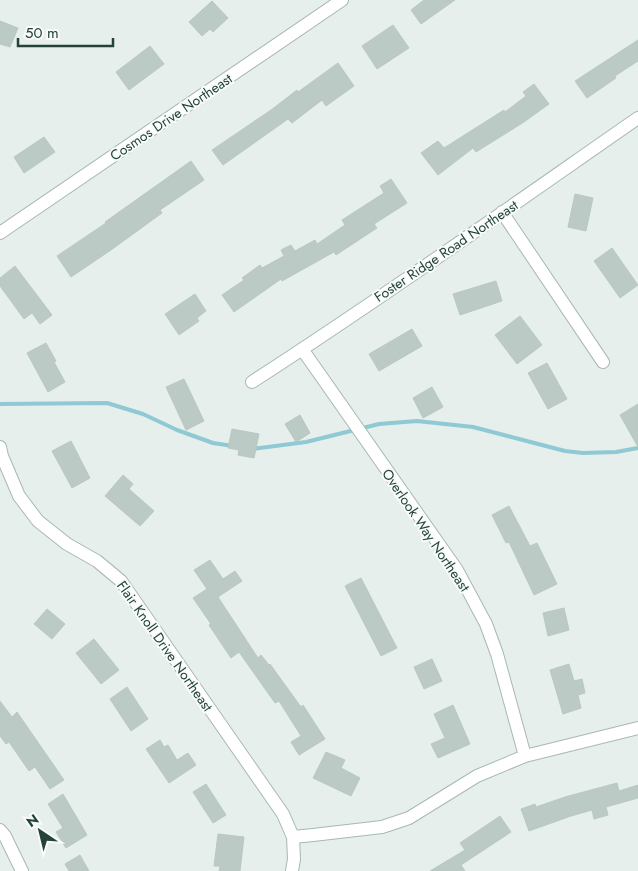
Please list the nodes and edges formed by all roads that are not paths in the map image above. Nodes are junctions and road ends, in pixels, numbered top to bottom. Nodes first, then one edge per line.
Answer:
1 (342, 0) edge
2 (638, 118) edge
3 (502, 212) junction
4 (0, 233) edge
5 (302, 350) junction
6 (603, 362) dead end
7 (252, 382) dead end
8 (0, 447) edge
9 (638, 728) edge
10 (525, 756) junction
11 (0, 830) edge
12 (293, 837) junction
13 (22, 871) edge
14 (292, 871) edge

1 - 4 street, Cosmos Drive Northeast
2 - 3 street, Foster Ridge Road Northeast
3 - 5 street, Foster Ridge Road Northeast
3 - 6 street
5 - 7 street, Foster Ridge Road Northeast
5 - 10 street, Overlook Way Northeast
8 - 12 street, Flair Knoll Drive Northeast
9 - 10 street
10 - 12 street
11 - 13 street
12 - 14 street, Flair Knoll Drive Northeast

